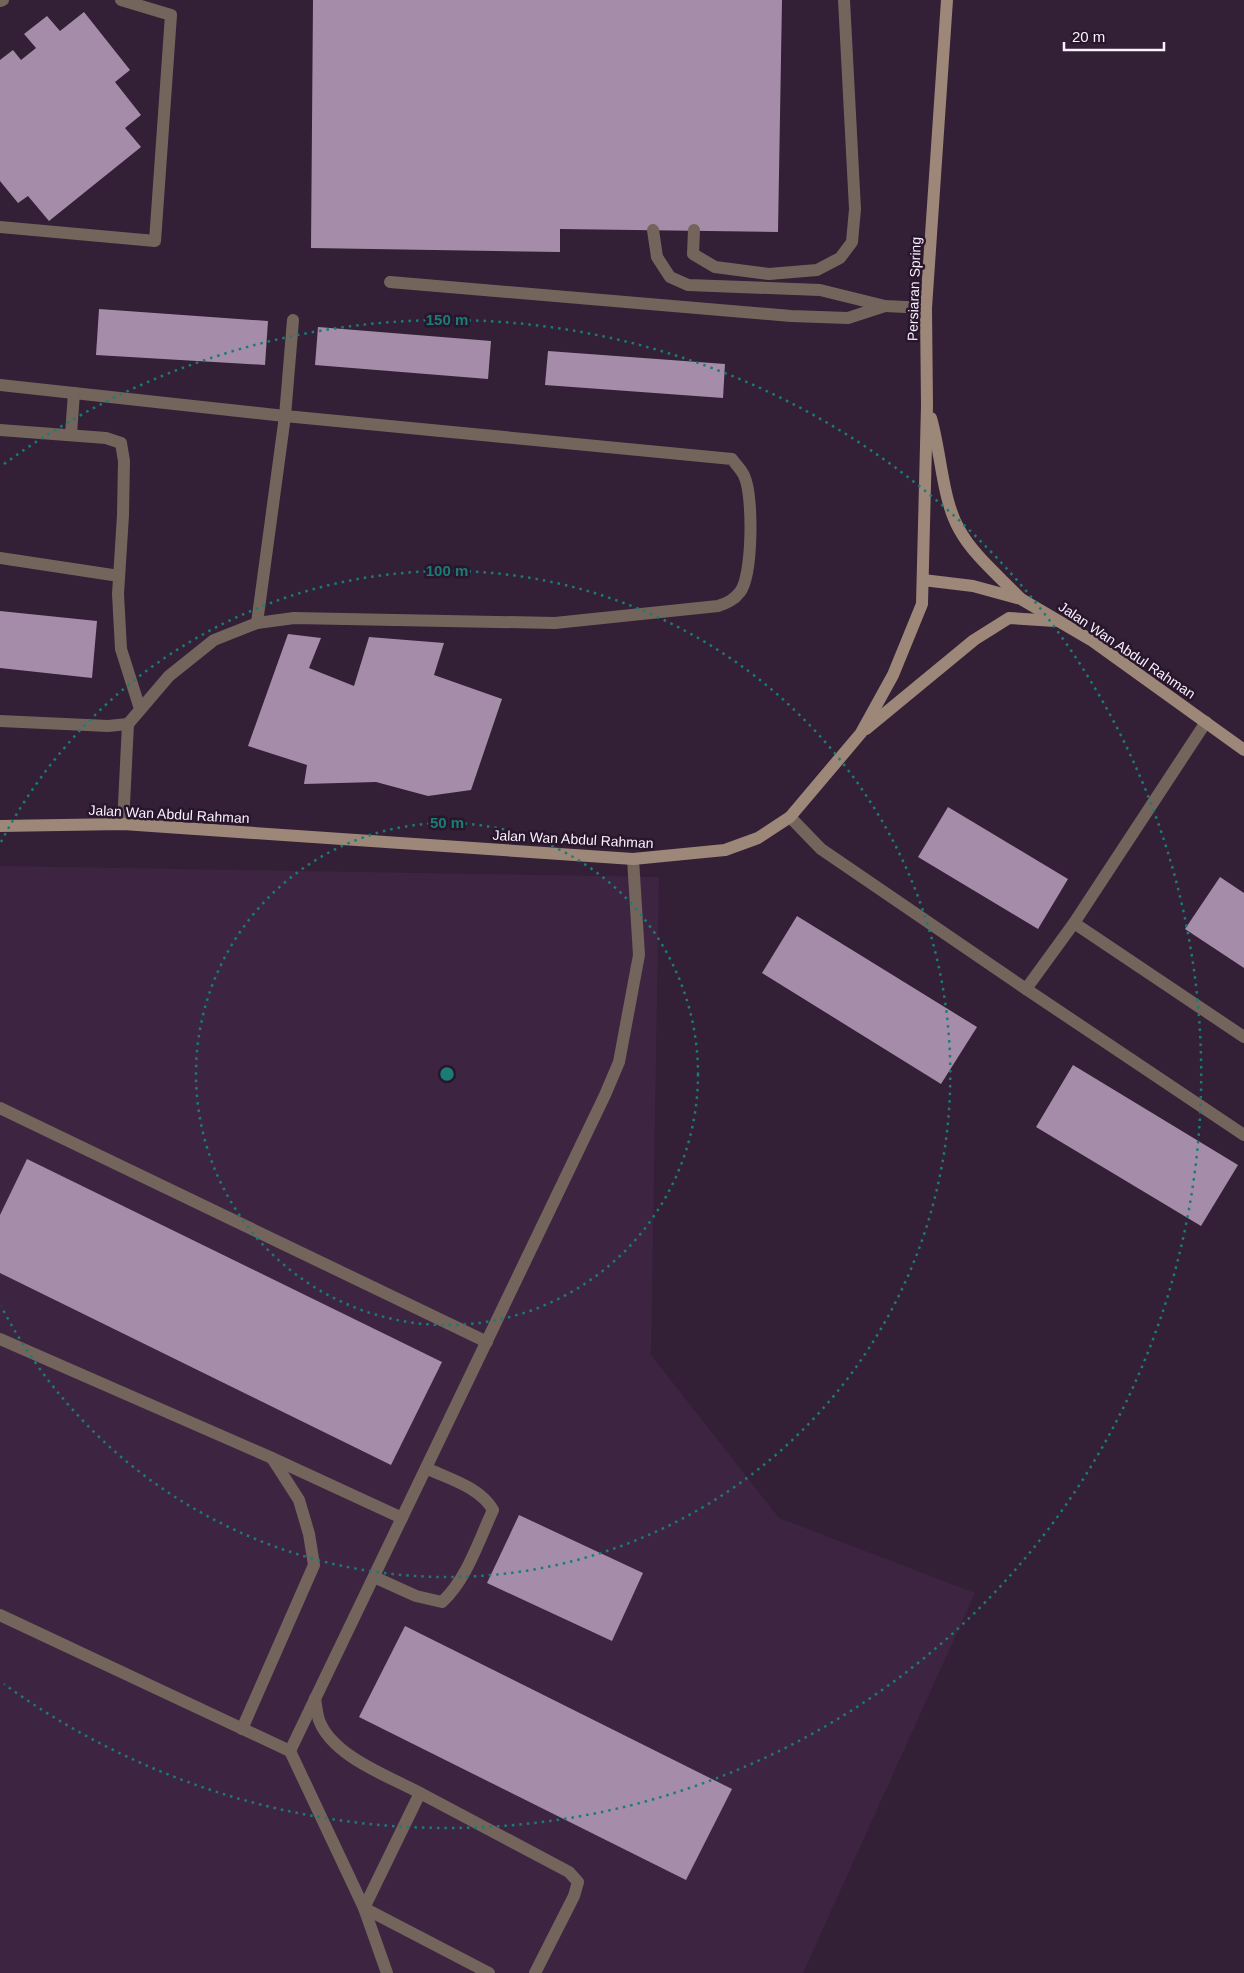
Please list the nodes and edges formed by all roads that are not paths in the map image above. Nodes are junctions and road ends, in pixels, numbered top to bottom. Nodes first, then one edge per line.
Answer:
1 (121, 0) edge
2 (844, 0) edge
3 (947, 0) edge
4 (0, 227) edge
5 (654, 230) dead end
6 (694, 230) dead end
7 (390, 282) dead end
8 (885, 306) junction
9 (926, 308) junction
10 (293, 320) dead end
11 (0, 385) edge
12 (74, 393) junction
13 (927, 406) junction
14 (284, 416) junction
15 (0, 430) edge
16 (71, 434) junction
17 (0, 558) edge
18 (119, 576) junction
19 (923, 580) junction
20 (1021, 599) junction
21 (1060, 621) junction
22 (257, 623) junction
23 (140, 709) junction
24 (0, 721) edge
25 (1206, 722) junction
26 (128, 724) junction
27 (862, 733) junction
28 (1244, 750) edge
29 (790, 818) junction
30 (123, 824) junction
31 (0, 826) edge
32 (632, 860) junction
33 (1074, 923) junction
34 (1026, 989) junction
35 (1244, 1037) edge
36 (0, 1108) edge
37 (1244, 1135) edge
38 (0, 1339) edge
39 (487, 1342) junction
40 (272, 1458) junction
41 (426, 1468) junction
42 (402, 1518) junction
43 (374, 1577) junction
44 (0, 1615) edge
45 (315, 1698) junction
46 (242, 1729) junction
47 (290, 1751) junction
48 (420, 1793) junction
49 (364, 1908) junction
50 (387, 1973) edge
51 (489, 1973) edge
52 (535, 1973) edge

1 - 4 lane
2 - 6 lane
3 - 9 street, Persiaran Spring
5 - 8 lane
7 - 8 lane
8 - 9 lane
9 - 13 street, Persiaran Spring
10 - 14 lane
11 - 12 lane
12 - 14 lane
12 - 16 lane
13 - 19 street, Persiaran Spring
13 - 20 street
14 - 22 lane
14 - 22 lane
15 - 16 lane
16 - 18 lane
17 - 18 lane
18 - 23 lane
19 - 20 street, Jalan Wan Abdul Rahman
19 - 27 street, Jalan Wan Abdul Rahman
20 - 21 street, Jalan Wan Abdul Rahman
21 - 25 street, Jalan Wan Abdul Rahman
21 - 27 street
22 - 23 lane
23 - 26 lane
24 - 26 lane
25 - 28 street, Jalan Wan Abdul Rahman
25 - 33 lane
26 - 30 lane
27 - 29 street, Jalan Wan Abdul Rahman
29 - 32 street, Jalan Wan Abdul Rahman
29 - 34 lane
30 - 31 street, Jalan Wan Abdul Rahman
30 - 32 street, Jalan Wan Abdul Rahman
32 - 39 lane
33 - 34 lane
33 - 35 lane
34 - 37 lane
36 - 39 lane
38 - 40 lane
39 - 41 lane
40 - 42 lane
40 - 46 lane
41 - 42 lane
41 - 43 lane
42 - 43 lane
43 - 45 lane
44 - 46 lane
45 - 47 lane
45 - 48 lane
46 - 47 lane
47 - 49 lane
48 - 49 lane
48 - 52 lane
49 - 50 lane
49 - 51 lane

